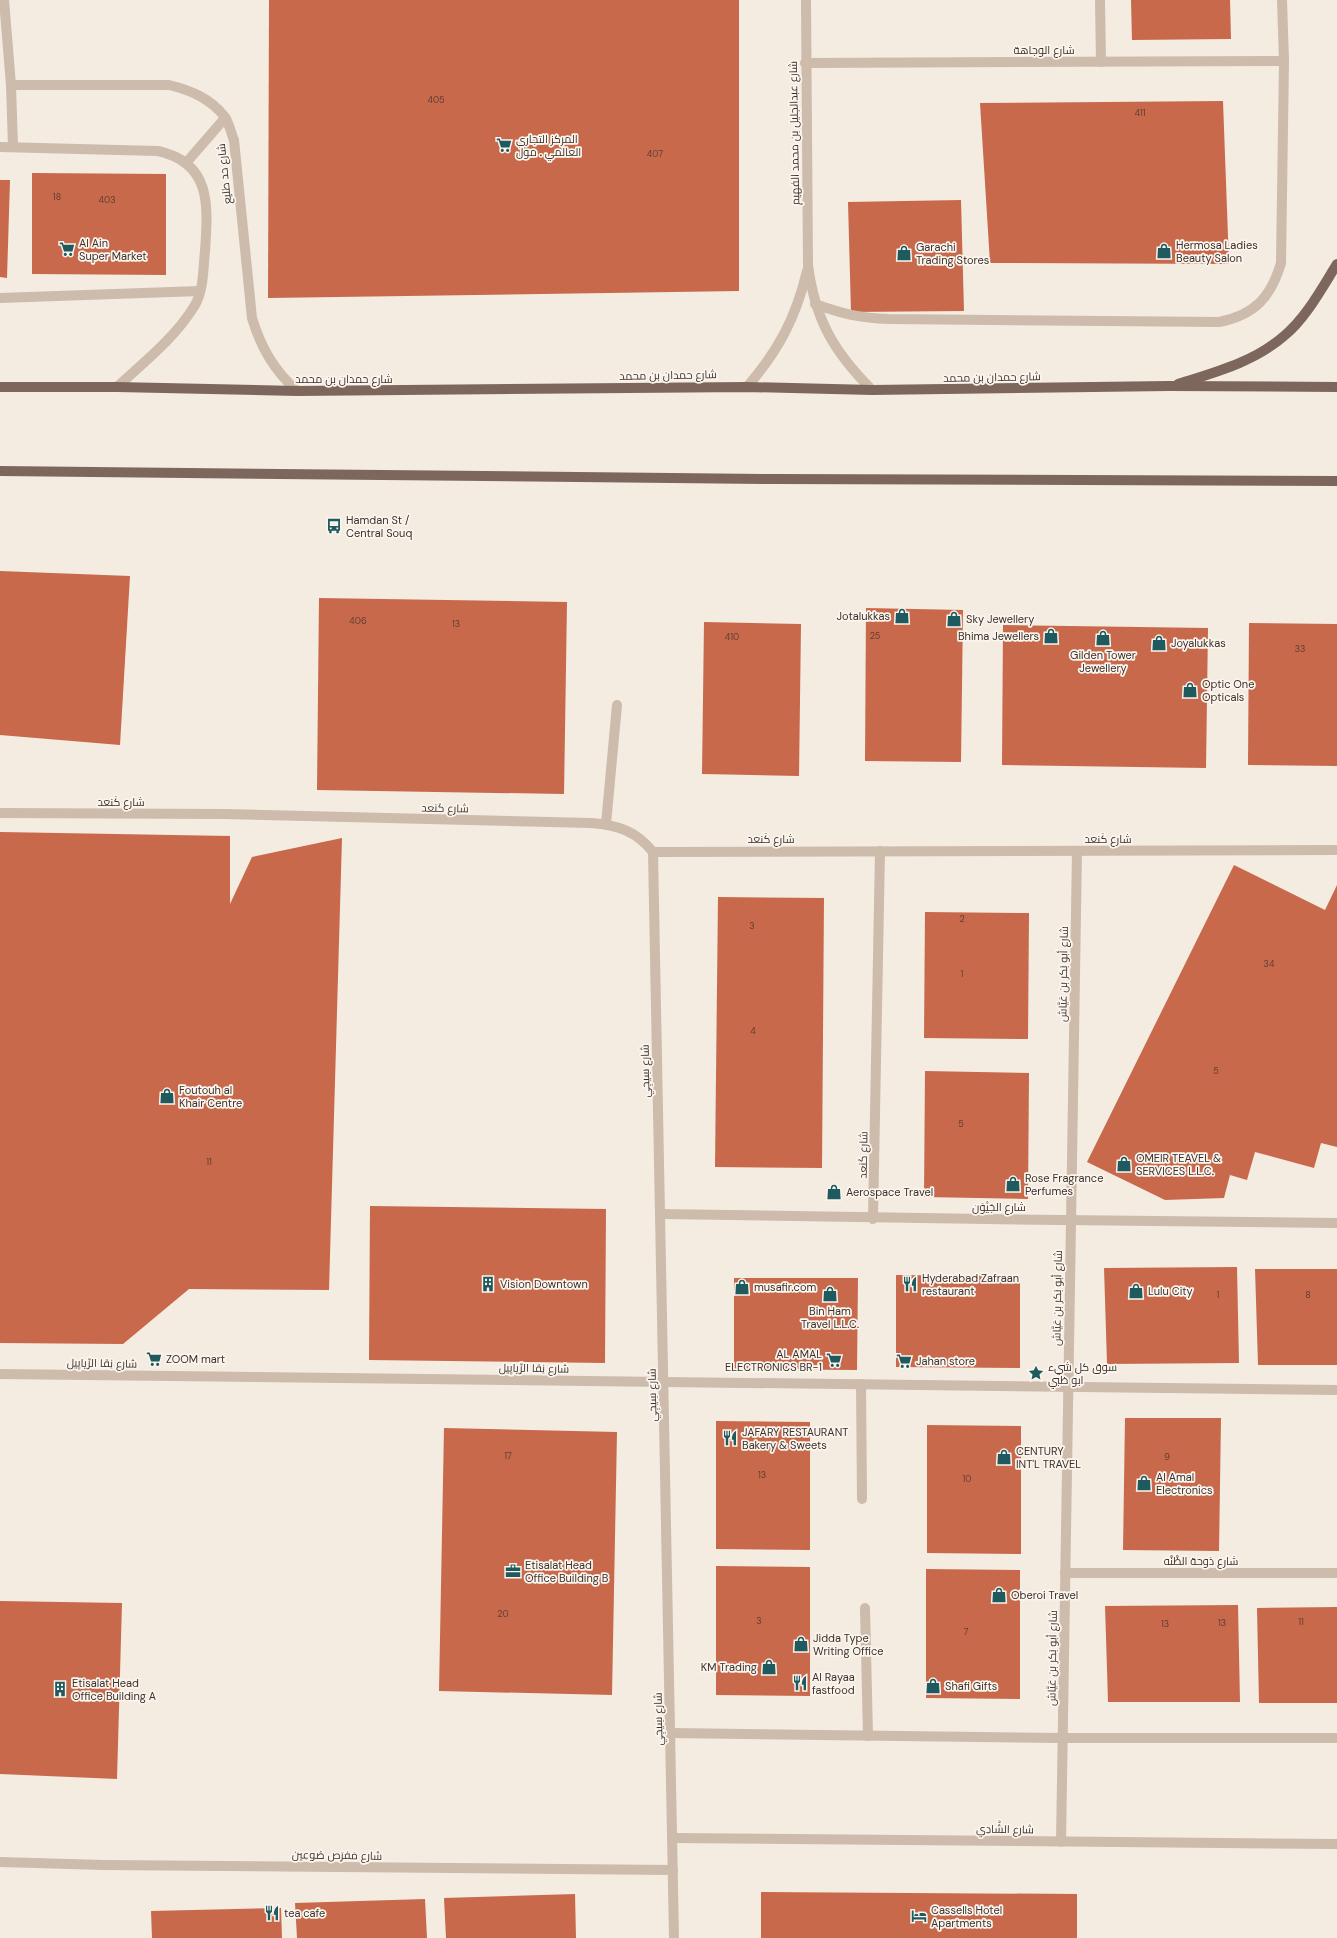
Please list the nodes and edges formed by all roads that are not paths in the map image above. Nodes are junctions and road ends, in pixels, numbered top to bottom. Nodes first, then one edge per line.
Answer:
1 (4, 0) edge
2 (806, 0) edge
3 (1100, 0) edge
4 (1282, 0) edge
5 (1101, 62) junction
6 (1284, 62) junction
7 (805, 63) junction
8 (11, 84) junction
9 (225, 118) junction
10 (0, 147) edge
11 (13, 147) junction
12 (186, 163) junction
13 (1337, 264) edge
14 (808, 265) junction
15 (200, 291) junction
16 (0, 298) edge
17 (816, 304) junction
18 (1169, 386) junction
19 (0, 387) edge
20 (117, 387) junction
21 (747, 387) junction
22 (1337, 387) edge
23 (872, 390) junction
24 (297, 391) junction
25 (0, 471) edge
26 (1337, 481) edge
27 (617, 705) dead end
28 (0, 814) edge
29 (606, 824) junction
30 (1337, 850) edge
31 (880, 851) junction
32 (1077, 851) junction
33 (653, 852) junction
34 (660, 1214) junction
35 (873, 1219) junction
36 (1070, 1219) junction
37 (1337, 1223) edge
38 (0, 1374) edge
39 (664, 1382) junction
40 (861, 1384) junction
41 (1068, 1387) junction
42 (1337, 1390) edge
43 (862, 1499) dead end
44 (1065, 1573) junction
45 (1337, 1573) edge
46 (864, 1608) dead end
47 (670, 1733) junction
48 (868, 1736) junction
49 (1062, 1738) junction
50 (1337, 1738) edge
51 (672, 1838) junction
52 (1061, 1842) junction
53 (1337, 1844) edge
54 (0, 1862) edge
55 (673, 1870) junction
56 (674, 1938) edge

1 - 8 street
2 - 7 street, شارع عبدالجليل بن محمد الفهيم
3 - 5 street
4 - 6 street
5 - 6 street, شارع الوجاهة
5 - 7 street, شارع الوجاهة
6 - 17 street
7 - 14 street, شارع عبدالجليل بن محمد الفهيم
8 - 9 street, شارع حد طليع
8 - 11 street
9 - 12 street
9 - 24 street, شارع حد طليع
10 - 11 street, شارع حد طليع
11 - 12 street, شارع حد طليع
12 - 15 street, شارع حد طليع
13 - 18 main road
14 - 17 street, شارع عبدالجليل بن محمد الفهيم
14 - 21 street, شارع عبدالجليل بن محمد الفهيم
15 - 16 street
15 - 20 street, شارع حد طليع
17 - 23 street, شارع عبدالجليل بن محمد الفهيم
18 - 22 main road, شارع حمدان بن محمد
18 - 23 main road, شارع حمدان بن محمد
19 - 20 main road, شارع حمدان بن محمد
20 - 24 main road, شارع حمدان بن محمد
21 - 23 main road, شارع حمدان بن محمد
21 - 24 main road, شارع حمدان بن محمد
25 - 26 main road
27 - 29 street
28 - 29 street, شارع كَنعد
29 - 33 street, شارع كَنعد
30 - 32 street, شارع كَنعد
31 - 32 street, شارع كَنعد
31 - 33 street, شارع كَنعد
31 - 35 street, شارع كَنعد
32 - 36 street, شارع أبو بَكر بن عَيَّاش
33 - 34 street, شارع سِيجِي
34 - 35 street, شارع الجَيْوَن
34 - 39 street, شارع سِيجِي
35 - 36 street, شارع الجَيْوَن
36 - 37 street, شارع الجَيْوَن
36 - 41 street, شارع أبو بَكر بن عَيَّاش
38 - 39 street, شارع نِقا الرَّيايِيل
39 - 40 street, شارع نِقا الرَّيايِيل
39 - 47 street, شارع سِيجِي
40 - 41 street, شارع نِقا الرَّيايِيل
40 - 43 street
41 - 42 street
41 - 44 street, شارع أبو بَكر بن عَيَّاش
44 - 45 street, شارع دَوحة الظَّنَّه
44 - 49 street, شارع أبو بَكر بن عَيَّاش
46 - 48 street
47 - 48 street
47 - 51 street, شارع سِيجِي
48 - 49 street
49 - 50 street
49 - 52 street, شارع أبو بَكر بن عَيَّاش
51 - 52 street, شارع الشَّادِي
51 - 55 street, شارع سِيجِي
52 - 53 street, شارع الشَّادِي
54 - 55 street, شارع مَفرَص صُوعِين
55 - 56 street, شارع سِيجِي

